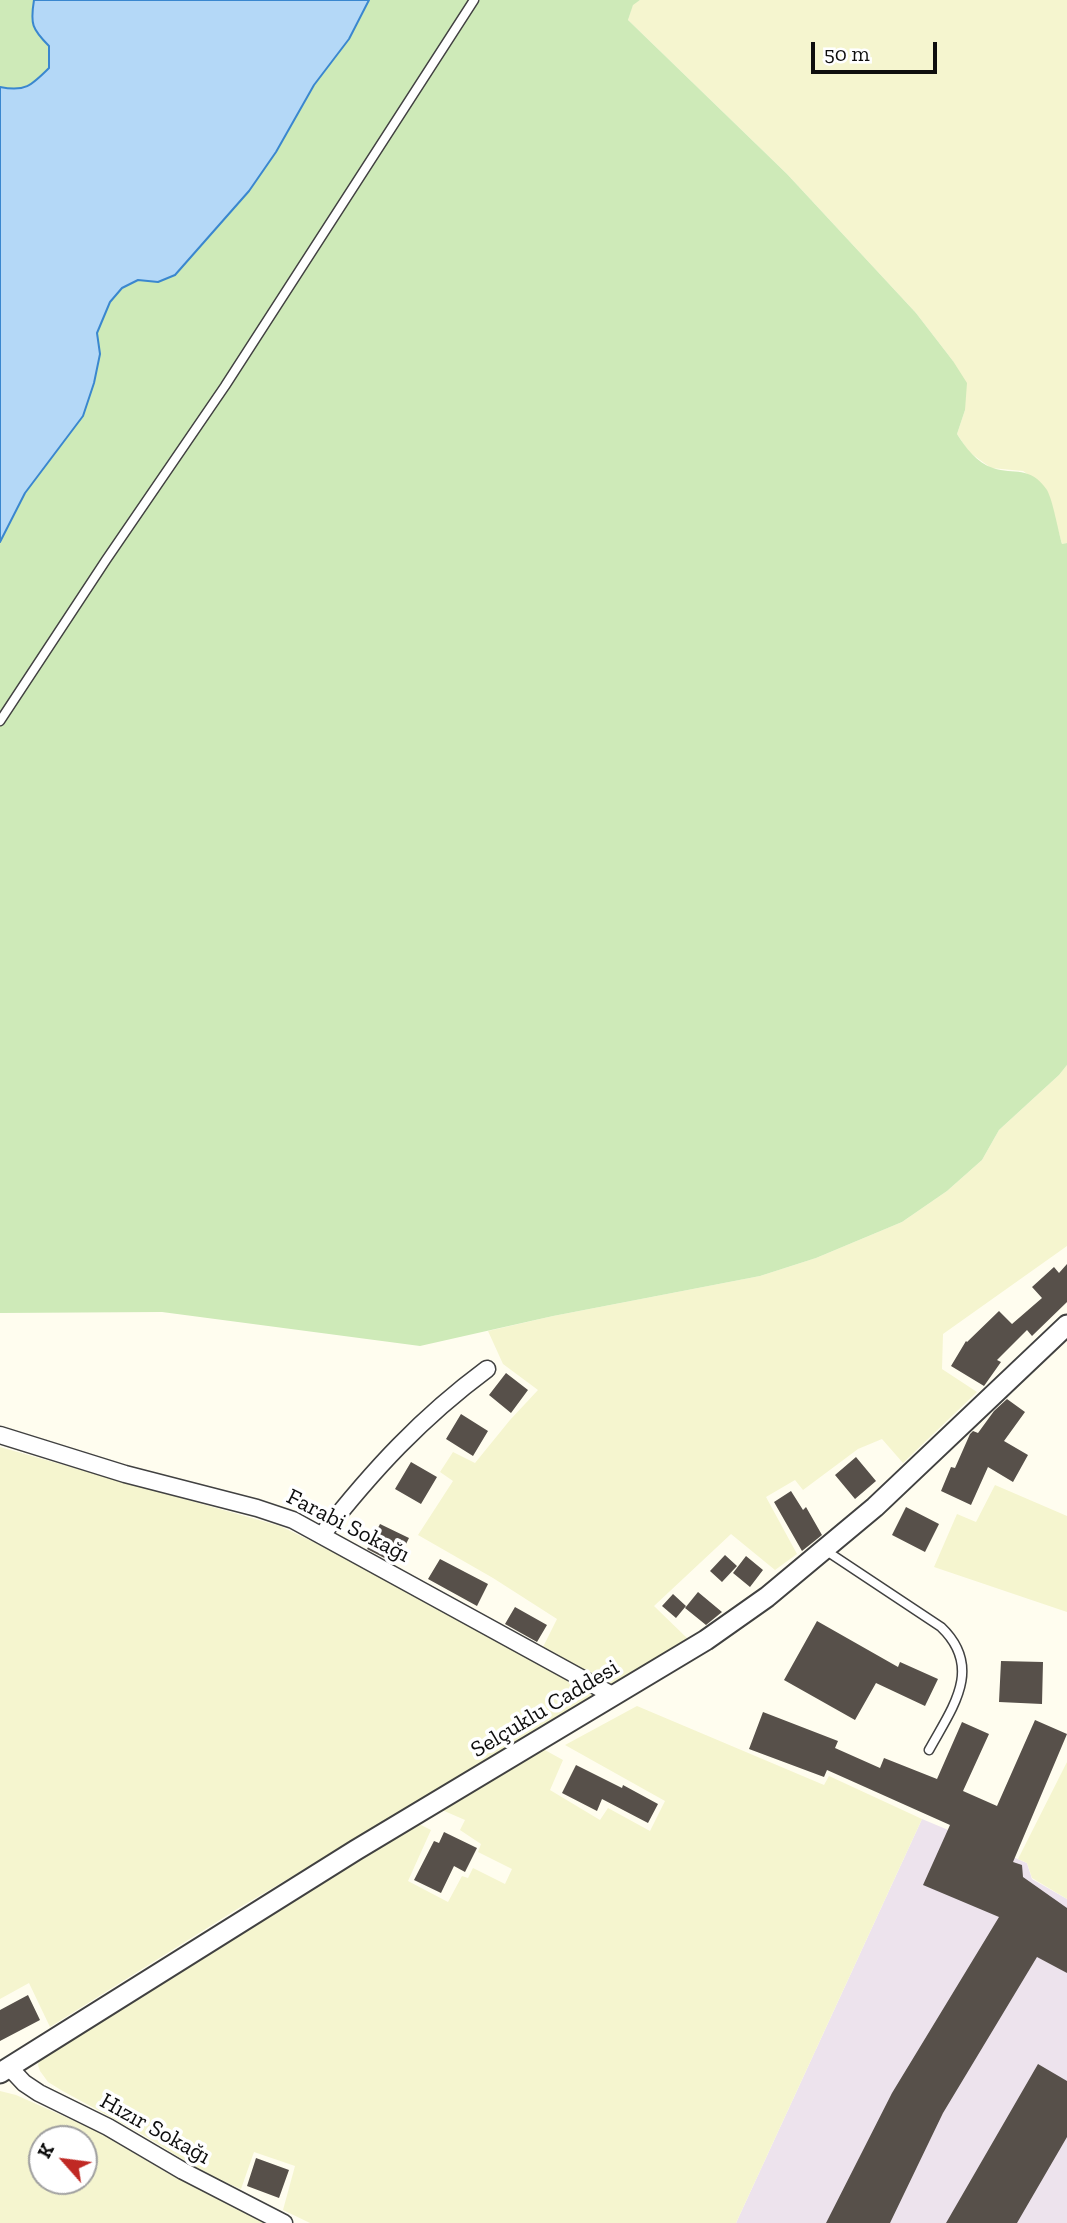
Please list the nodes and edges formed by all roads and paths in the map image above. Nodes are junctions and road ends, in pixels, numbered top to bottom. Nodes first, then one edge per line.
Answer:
1 (474, 0) edge
2 (0, 722) edge
3 (1067, 1325) edge
4 (487, 1369) dead end
5 (0, 1435) edge
6 (322, 1535) junction
7 (825, 1550) junction
8 (614, 1696) junction
9 (929, 1750) dead end
10 (5, 2070) edge
11 (284, 2223) edge

1 - 2 lane
3 - 7 street, Selçuklu Caddesi
4 - 6 street
5 - 6 street, Farabi Sokağı
6 - 8 street, Farabi Sokağı
7 - 8 street, Selçuklu Caddesi
7 - 9 lane
8 - 10 street, Selçuklu Caddesi
10 - 11 street, Hızır Sokağı

